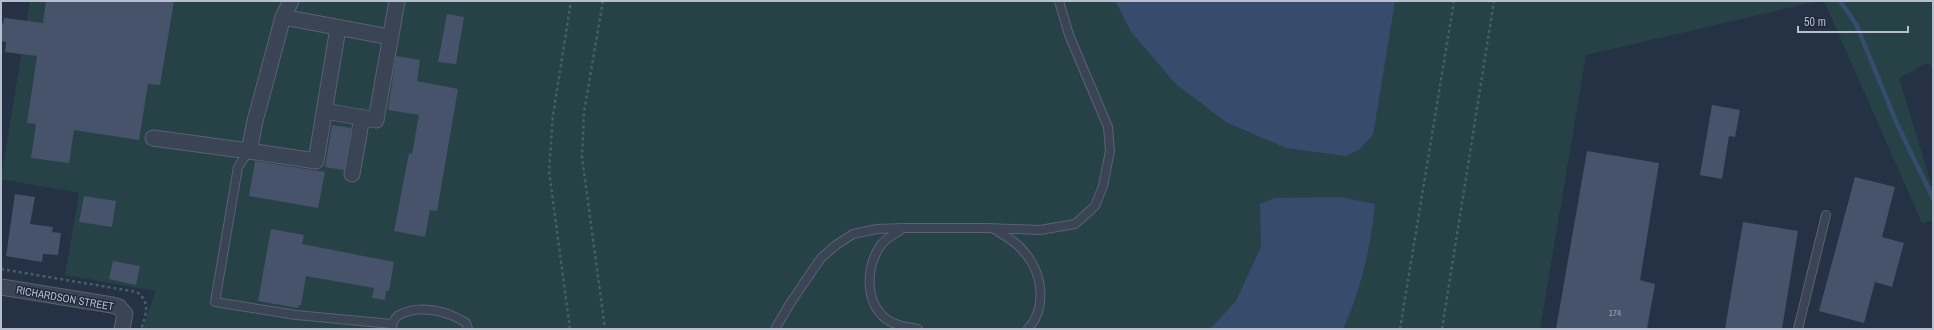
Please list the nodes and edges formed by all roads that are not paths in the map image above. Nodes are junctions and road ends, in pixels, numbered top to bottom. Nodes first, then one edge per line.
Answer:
1 (291, 1) edge
2 (397, 1) edge
3 (1059, 1) edge
4 (283, 17) junction
5 (338, 28) junction
6 (390, 37) junction
7 (325, 111) junction
8 (362, 117) junction
9 (153, 138) dead end
10 (250, 151) junction
11 (352, 174) dead end
12 (1826, 215) dead end
13 (904, 228) junction
14 (992, 228) junction
15 (1, 287) edge
16 (392, 327) edge
17 (122, 329) edge
18 (468, 329) edge
19 (775, 329) edge
20 (918, 329) edge
21 (1028, 329) edge
22 (1798, 329) edge

1 - 4 street
2 - 6 street
3 - 14 lane
4 - 5 street
4 - 10 street
5 - 6 street
5 - 7 street
6 - 8 street
7 - 8 street
7 - 10 street
8 - 11 street
9 - 10 street
10 - 16 lane
12 - 22 lane
13 - 14 lane
13 - 19 lane
13 - 20 lane
14 - 21 lane
15 - 17 street, RICHARDSON STREET
16 - 18 lane

